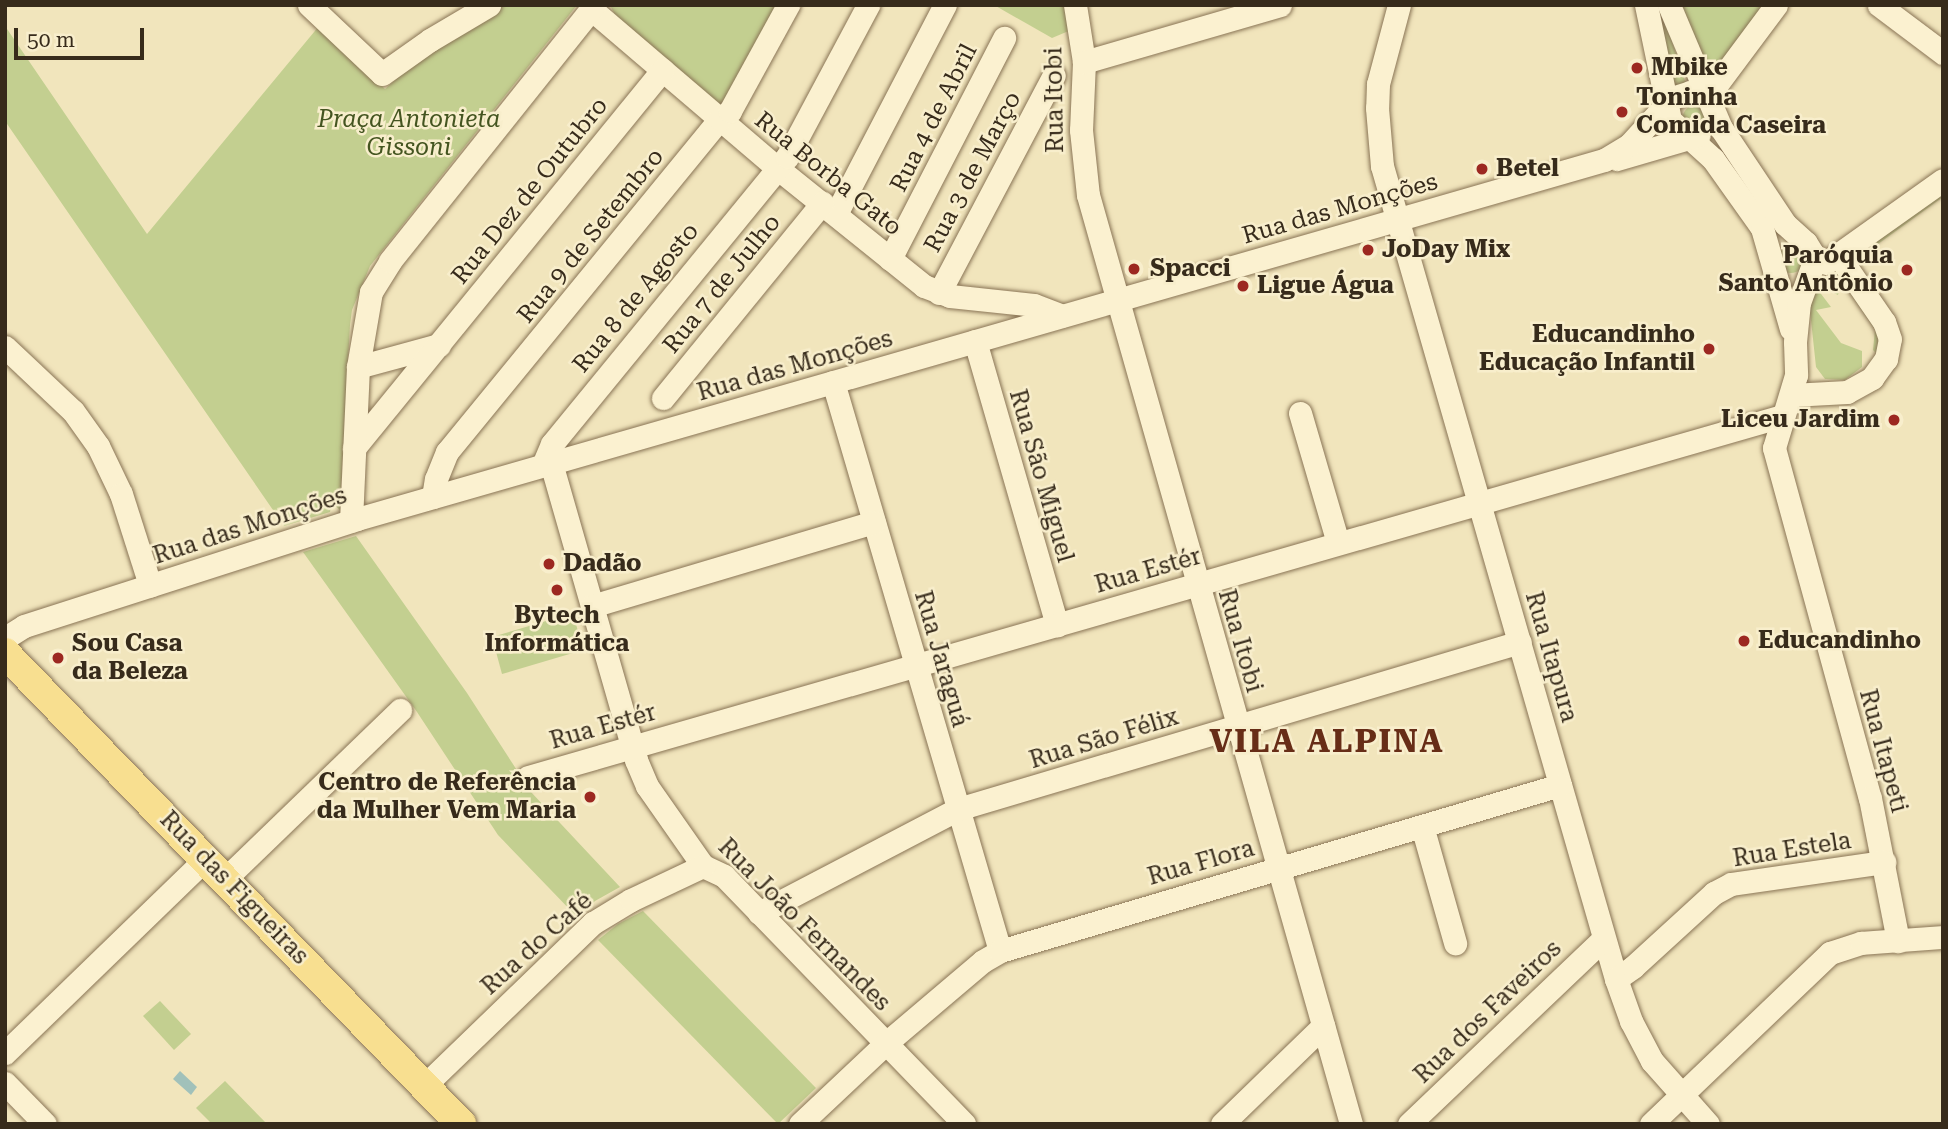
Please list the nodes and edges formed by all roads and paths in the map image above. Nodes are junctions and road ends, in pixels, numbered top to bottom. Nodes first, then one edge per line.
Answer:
1 (309, 5) edge
2 (489, 5) edge
3 (788, 5) edge
4 (868, 5) edge
5 (945, 5) edge
6 (1075, 5) edge
7 (1280, 5) edge
8 (1399, 5) edge
9 (1646, 5) edge
10 (1669, 5) edge
11 (1776, 5) edge
12 (1879, 5) edge
13 (593, 7) edge
14 (1004, 38) dead end
15 (1943, 53) edge
16 (1084, 62) junction
17 (662, 70) junction
18 (1054, 75) dead end
19 (1709, 95) junction
20 (1665, 103) junction
21 (1715, 118) junction
22 (720, 119) junction
23 (1689, 138) junction
24 (1604, 160) junction
25 (776, 167) junction
26 (1943, 180) edge
27 (829, 208) junction
28 (1397, 220) junction
29 (1802, 240) junction
30 (1845, 249) junction
31 (890, 259) junction
32 (1773, 264) junction
33 (1809, 274) junction
34 (939, 293) junction
35 (1116, 301) junction
36 (1062, 316) junction
37 (975, 341) junction
38 (1795, 342) junction
39 (439, 345) junction
40 (5, 347) edge
41 (358, 367) junction
42 (833, 382) junction
43 (663, 398) dead end
44 (1787, 405) junction
45 (1300, 413) dead end
46 (354, 448) junction
47 (547, 464) junction
48 (433, 497) junction
49 (1480, 502) junction
50 (351, 521) junction
51 (874, 522) junction
52 (1338, 542) junction
53 (1196, 584) junction
54 (150, 585) junction
55 (592, 606) junction
56 (1057, 625) junction
57 (5, 638) edge
58 (1520, 642) junction
59 (5, 653) edge
60 (916, 666) junction
61 (400, 710) dead end
62 (1237, 726) junction
63 (632, 746) junction
64 (528, 777) dead end
65 (1560, 785) junction
66 (958, 809) junction
67 (1422, 826) junction
68 (1884, 862) junction
69 (703, 866) junction
70 (1279, 867) junction
71 (216, 868) junction
72 (759, 913) junction
73 (1943, 937) edge
74 (1603, 939) junction
75 (1898, 941) junction
76 (1455, 943) dead end
77 (1000, 951) junction
78 (1616, 979) junction
79 (1323, 1026) junction
80 (885, 1044) junction
81 (5, 1053) edge
82 (5, 1083) edge
83 (424, 1086) junction
84 (1680, 1095) junction
85 (45, 1124) edge
86 (461, 1124) edge
87 (800, 1124) edge
88 (964, 1124) edge
89 (1223, 1124) edge
90 (1352, 1124) edge
91 (1409, 1124) edge
92 (1651, 1124) edge
93 (1708, 1124) edge

1 - 2 street
3 - 22 street, Rua 9 de Setembro
4 - 25 street, Rua 8 de Agosto
5 - 27 street, Rua 7 de Julho
6 - 16 street, Rua Itobi
7 - 16 street
8 - 28 street, Rua Itapura
9 - 20 street
10 - 19 street
11 - 19 street
12 - 15 street
13 - 17 street, Rua Borba Gato
13 - 41 street
14 - 31 street, Rua 4 de Abril
16 - 35 street, Rua Itobi
17 - 22 street, Rua Borba Gato
17 - 39 street, Rua Dez de Outubro
18 - 34 street, Rua 3 de Março
19 - 20 street
19 - 21 street
20 - 23 street
20 - 24 street, Rua das Monções
21 - 23 street
21 - 29 street
22 - 25 street, Rua Borba Gato
22 - 48 street, Rua 9 de Setembro
23 - 24 street, Rua das Monções
23 - 32 street
24 - 28 street, Rua das Monções
25 - 27 street, Rua Borba Gato
25 - 47 street, Rua 8 de Agosto
26 - 30 street
27 - 31 street, Rua Borba Gato
27 - 43 street, Rua 7 de Julho
28 - 35 street, Rua das Monções
28 - 49 street, Rua Itapura
29 - 30 street
29 - 32 street
29 - 33 street
30 - 33 street
30 - 44 street, Rua Estér
31 - 34 street, Rua Borba Gato
32 - 33 street
32 - 38 street
33 - 38 street
34 - 36 street, Rua Borba Gato
35 - 36 street, Rua das Monções
35 - 53 street, Rua Itobi
36 - 37 street, Rua das Monções
37 - 42 street, Rua das Monções
37 - 56 street, Rua São Miguel
38 - 44 street, Rua Itapeti
39 - 41 street
39 - 46 street, Rua Dez de Outubro
40 - 54 street
41 - 46 street
42 - 47 street, Rua das Monções
42 - 51 street, Rua Jaraguá
44 - 49 street, Rua Estér
44 - 68 street, Rua Itapeti
45 - 52 street
46 - 50 street
47 - 48 street, Rua das Monções
47 - 55 street, Rua João Fernandes
48 - 50 street, Rua das Monções
49 - 52 street, Rua Estér
49 - 58 street, Rua Itapura
50 - 54 street, Rua das Monções
51 - 55 street
51 - 60 street, Rua Jaraguá
52 - 53 street, Rua Estér
53 - 56 street, Rua Estér
53 - 62 street, Rua Itobi
54 - 57 street, Rua das Monções
55 - 63 street, Rua João Fernandes
56 - 60 street, Rua Estér
58 - 62 street, Rua São Félix
58 - 65 street, Rua Itapura
59 - 71 main road, Rua das Figueiras
60 - 63 street, Rua Estér
60 - 66 street, Rua Jaraguá
61 - 71 street
62 - 66 street, Rua São Félix
62 - 70 street, Rua Itobi
63 - 64 street, Rua Estér
63 - 69 street, Rua João Fernandes
65 - 67 street, Rua Flora
65 - 74 street, Rua Itapura
66 - 72 street, Rua São Félix
66 - 77 street, Rua Jaraguá
67 - 70 street, Rua Flora
67 - 76 street
68 - 75 street, Rua Itapeti
68 - 78 street, Rua Estela
69 - 72 street, Rua João Fernandes
69 - 83 street, Rua do Café
70 - 77 street, Rua Flora
70 - 79 street, Rua Itobi
71 - 81 street
71 - 83 main road, Rua das Figueiras
72 - 80 street, Rua João Fernandes
73 - 75 street
74 - 78 street, Rua Itapura
74 - 91 street, Rua dos Faveiros
75 - 84 street
77 - 80 street, Rua Flora
78 - 84 street, Rua Itapura
79 - 89 street
79 - 90 street, Rua Itobi
80 - 87 street, Rua Flora
80 - 88 street, Rua João Fernandes
82 - 85 street
83 - 86 main road, Rua das Figueiras
84 - 92 street
84 - 93 street, Rua Itapura

